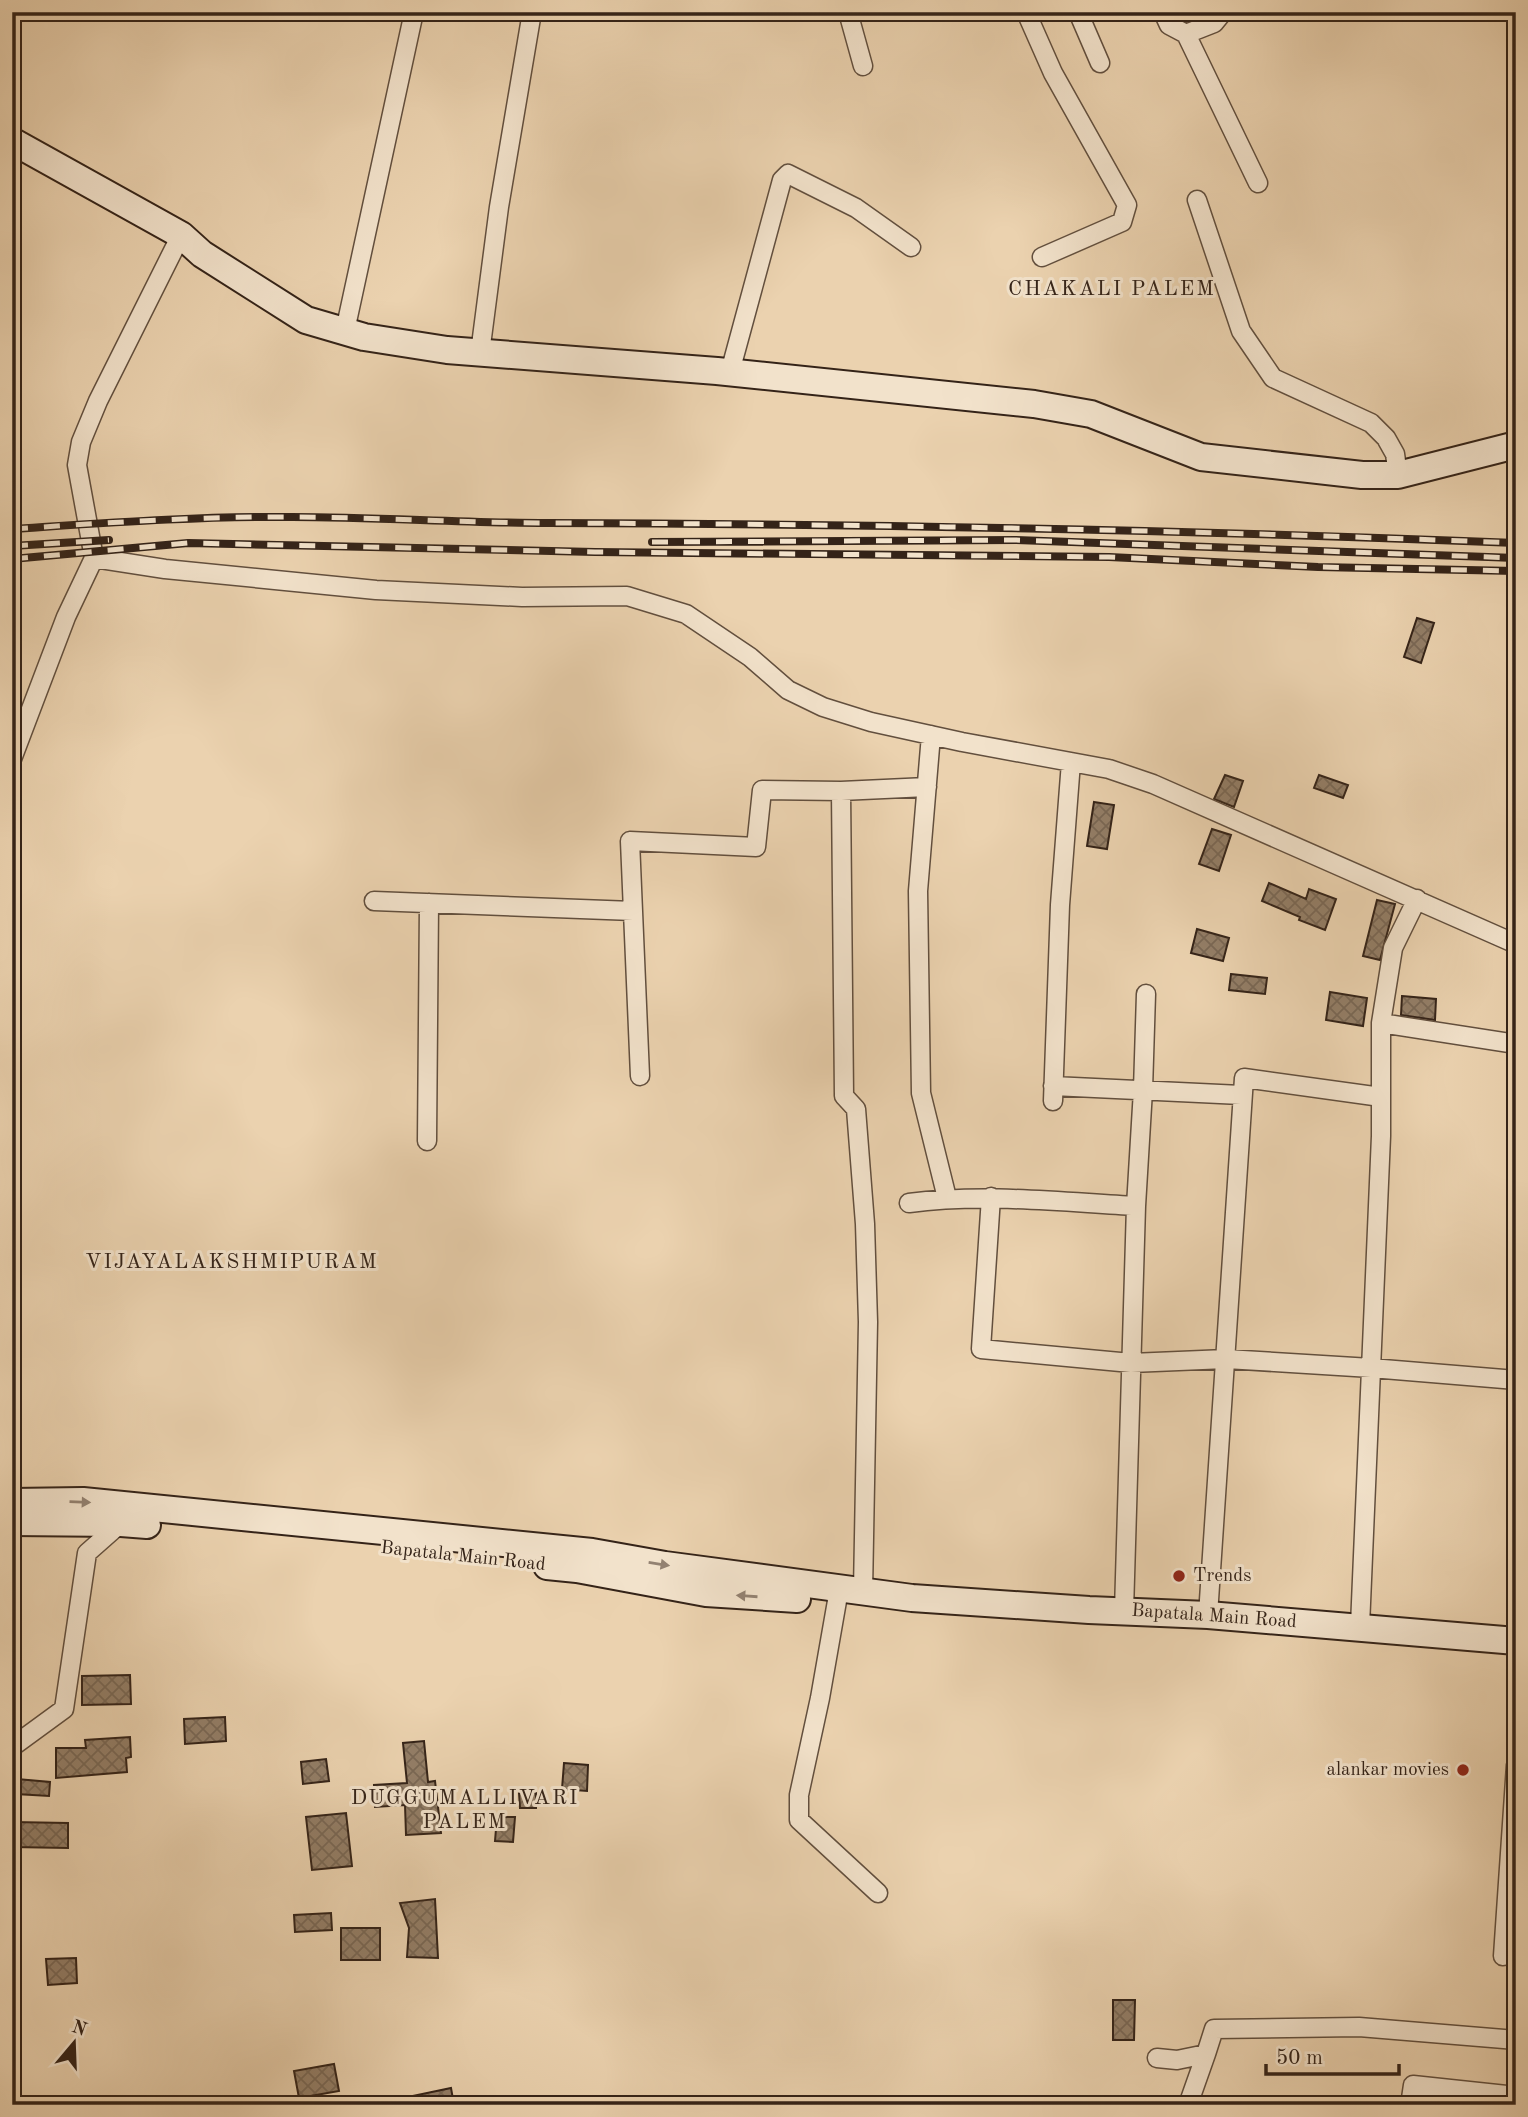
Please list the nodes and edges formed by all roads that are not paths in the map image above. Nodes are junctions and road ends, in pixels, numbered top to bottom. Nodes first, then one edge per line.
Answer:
1 (414, 12) edge
2 (532, 12) edge
3 (848, 12) edge
4 (1026, 12) edge
5 (1078, 12) edge
6 (1163, 12) edge
7 (1223, 12) edge
8 (1186, 34) junction
9 (1100, 62) dead end
10 (863, 66) dead end
11 (12, 141) edge
12 (1258, 183) dead end
13 (1197, 200) dead end
14 (181, 235) junction
15 (911, 247) dead end
16 (1042, 257) dead end
17 (345, 331) junction
18 (480, 353) junction
19 (730, 372) junction
20 (1516, 445) edge
21 (1398, 475) junction
22 (94, 558) junction
23 (931, 735) junction
24 (12, 759) edge
25 (1071, 762) junction
26 (927, 787) junction
27 (841, 791) junction
28 (1417, 900) junction
29 (374, 901) dead end
30 (429, 903) junction
31 (633, 911) junction
32 (1516, 944) edge
33 (1146, 994) dead end
34 (1381, 1023) junction
35 (1516, 1044) edge
36 (640, 1076) dead end
37 (1143, 1090) junction
38 (1241, 1095) junction
39 (1381, 1097) junction
40 (427, 1141) dead end
41 (947, 1198) junction
42 (991, 1198) junction
43 (909, 1203) dead end
44 (1136, 1206) junction
45 (1226, 1359) junction
46 (1131, 1363) junction
47 (1371, 1368) junction
48 (1516, 1380) edge
49 (12, 1502) edge
50 (12, 1522) edge
51 (121, 1523) junction
52 (863, 1591) junction
53 (836, 1594) junction
54 (912, 1598) junction
55 (1124, 1611) junction
56 (1208, 1615) junction
57 (1360, 1626) junction
58 (1516, 1641) edge
59 (12, 1747) edge
60 (1516, 1765) edge
61 (878, 1893) dead end
62 (1503, 1956) dead end
63 (1516, 2040) edge
64 (1206, 2054) junction
65 (1157, 2058) dead end
66 (1516, 2096) edge
67 (1188, 2105) edge
68 (1410, 2105) edge

1 - 17 street
2 - 18 street
3 - 10 street
4 - 16 street
5 - 9 street
6 - 8 street
7 - 8 street
8 - 12 street
11 - 14 main road
13 - 21 street
14 - 17 main road
14 - 22 street
15 - 19 street
17 - 18 main road
18 - 19 main road
19 - 21 main road
20 - 21 main road
22 - 23 street
22 - 24 street
23 - 25 street
23 - 26 street
25 - 28 street
25 - 37 street
26 - 27 street
26 - 41 street
27 - 31 street
27 - 52 street
28 - 32 street
28 - 34 street
29 - 30 street
30 - 31 street
30 - 40 street
31 - 36 street
33 - 37 street
34 - 35 street
34 - 39 street
37 - 38 street
37 - 44 street
38 - 39 street
38 - 45 street
39 - 47 street
41 - 42 street
41 - 43 street
42 - 44 street
42 - 46 street
44 - 46 street
45 - 46 street
45 - 47 street
45 - 56 street
46 - 55 street
47 - 48 street
47 - 57 street
49 -> 53 main road, Bapatala Main Road
50 - 51 main road, Bapatala Main Road
53 -> 51 main road, Bapatala Main Road
51 - 59 street
52 - 53 main road, Bapatala Main Road
52 - 54 main road, Bapatala Main Road
53 - 54 main road, Bapatala Main Road
53 - 61 street
54 - 55 main road, Bapatala Main Road
55 - 56 main road, Bapatala Main Road
56 - 57 main road, Bapatala Main Road
57 - 58 main road, Bapatala Main Road
60 - 62 street
63 - 64 street
64 - 65 street
64 - 67 street
66 - 68 street

